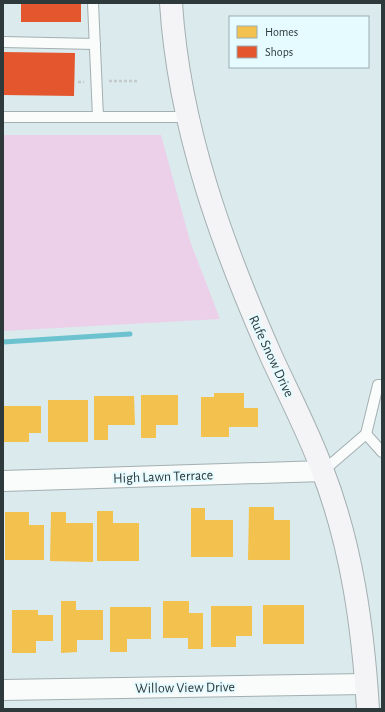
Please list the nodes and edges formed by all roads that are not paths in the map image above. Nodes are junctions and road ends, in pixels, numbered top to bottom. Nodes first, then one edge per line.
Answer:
1 (93, 3) edge
2 (171, 3) edge
3 (3, 42) edge
4 (95, 44) junction
5 (3, 117) edge
6 (98, 117) junction
7 (188, 117) junction
8 (382, 385) edge
9 (366, 434) junction
10 (382, 452) edge
11 (323, 471) junction
12 (3, 481) edge
13 (366, 684) junction
14 (3, 690) edge
15 (368, 709) edge

1 - 4 lane
2 - 7 main road, Rufe Snow Drive
3 - 4 lane
4 - 6 lane
5 - 6 lane
6 - 7 lane
7 - 11 main road, Rufe Snow Drive
8 - 9 lane
9 - 10 lane
9 - 11 lane
11 - 12 street, High Lawn Terrace
11 - 13 main road, Rufe Snow Drive
13 - 14 street, Willow View Drive
13 - 15 main road, Rufe Snow Drive

